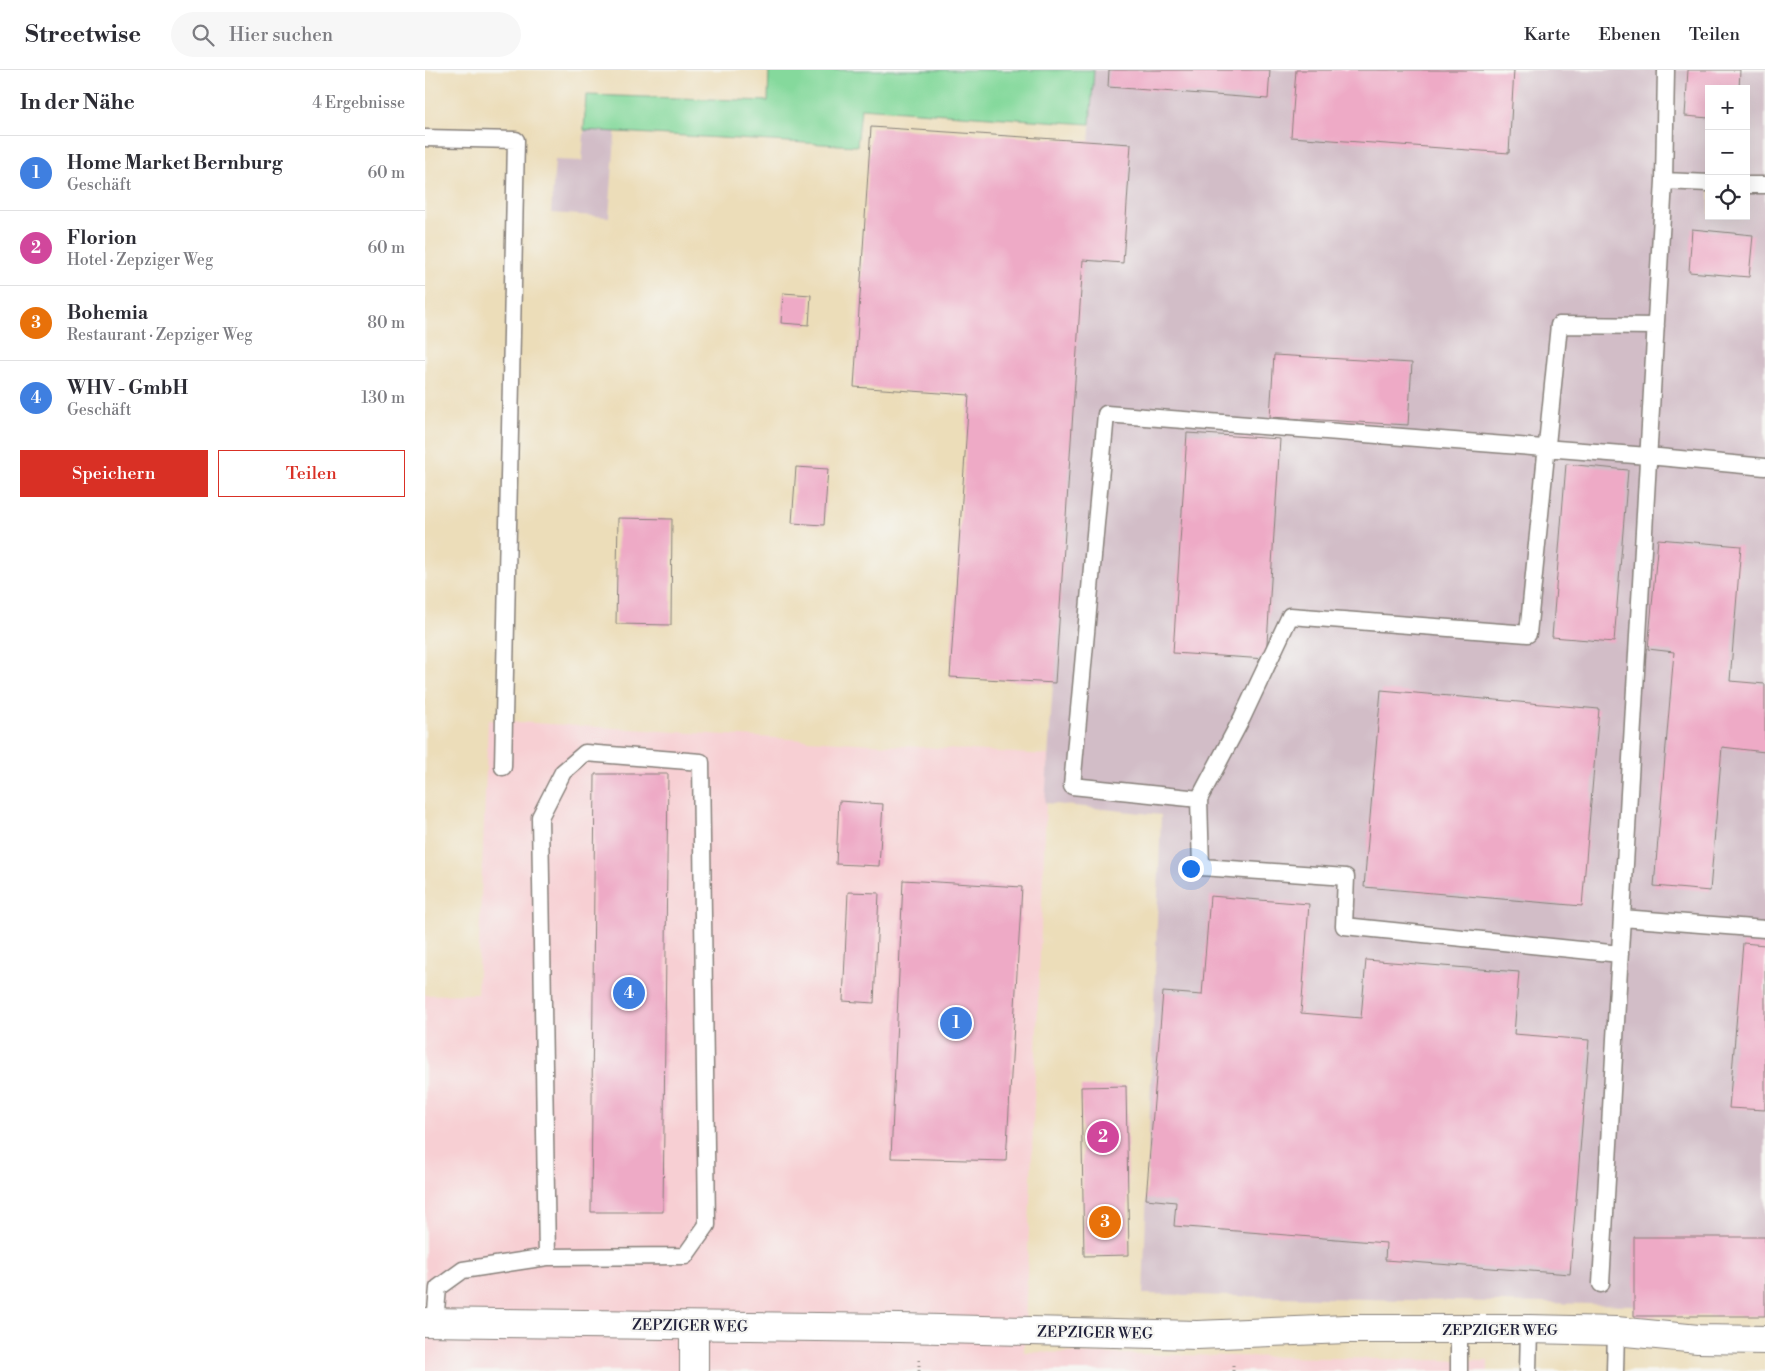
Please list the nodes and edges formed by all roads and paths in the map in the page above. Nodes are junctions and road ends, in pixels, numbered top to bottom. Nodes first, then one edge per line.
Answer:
1 (1666, 70) edge
2 (425, 138) edge
3 (1665, 181) junction
4 (1705, 183) edge
5 (1750, 184) edge
6 (1765, 185) edge
7 (1656, 326) junction
8 (1547, 448) junction
9 (1648, 456) junction
10 (1765, 467) edge
11 (503, 767) dead end
12 (1199, 799) junction
13 (1622, 918) junction
14 (1765, 929) edge
15 (1620, 954) junction
16 (547, 1257) junction
17 (1601, 1284) dead end
18 (430, 1322) edge
19 (694, 1326) junction
20 (1529, 1329) junction
21 (1459, 1330) junction
22 (1616, 1331) junction
23 (1765, 1340) edge
24 (694, 1371) edge
25 (1459, 1371) edge
26 (1528, 1371) edge
27 (1615, 1371) edge

1 - 3 lane
2 - 11 lane
3 - 4 lane
3 - 7 lane
5 - 6 lane
7 - 8 lane
7 - 9 lane
8 - 9 lane
8 - 12 lane
8 - 12 lane
9 - 10 lane
9 - 13 lane
12 - 15 lane
13 - 14 lane
13 - 15 lane
15 - 17 lane
16 - 16 lane
16 - 18 lane
18 - 19 street, ZEPZIGER WEG
19 - 21 street, ZEPZIGER WEG
19 - 24 street
20 - 21 street, ZEPZIGER WEG
20 - 22 street, ZEPZIGER WEG
20 - 26 lane
21 - 25 lane
22 - 23 street, ZEPZIGER WEG
22 - 27 lane

